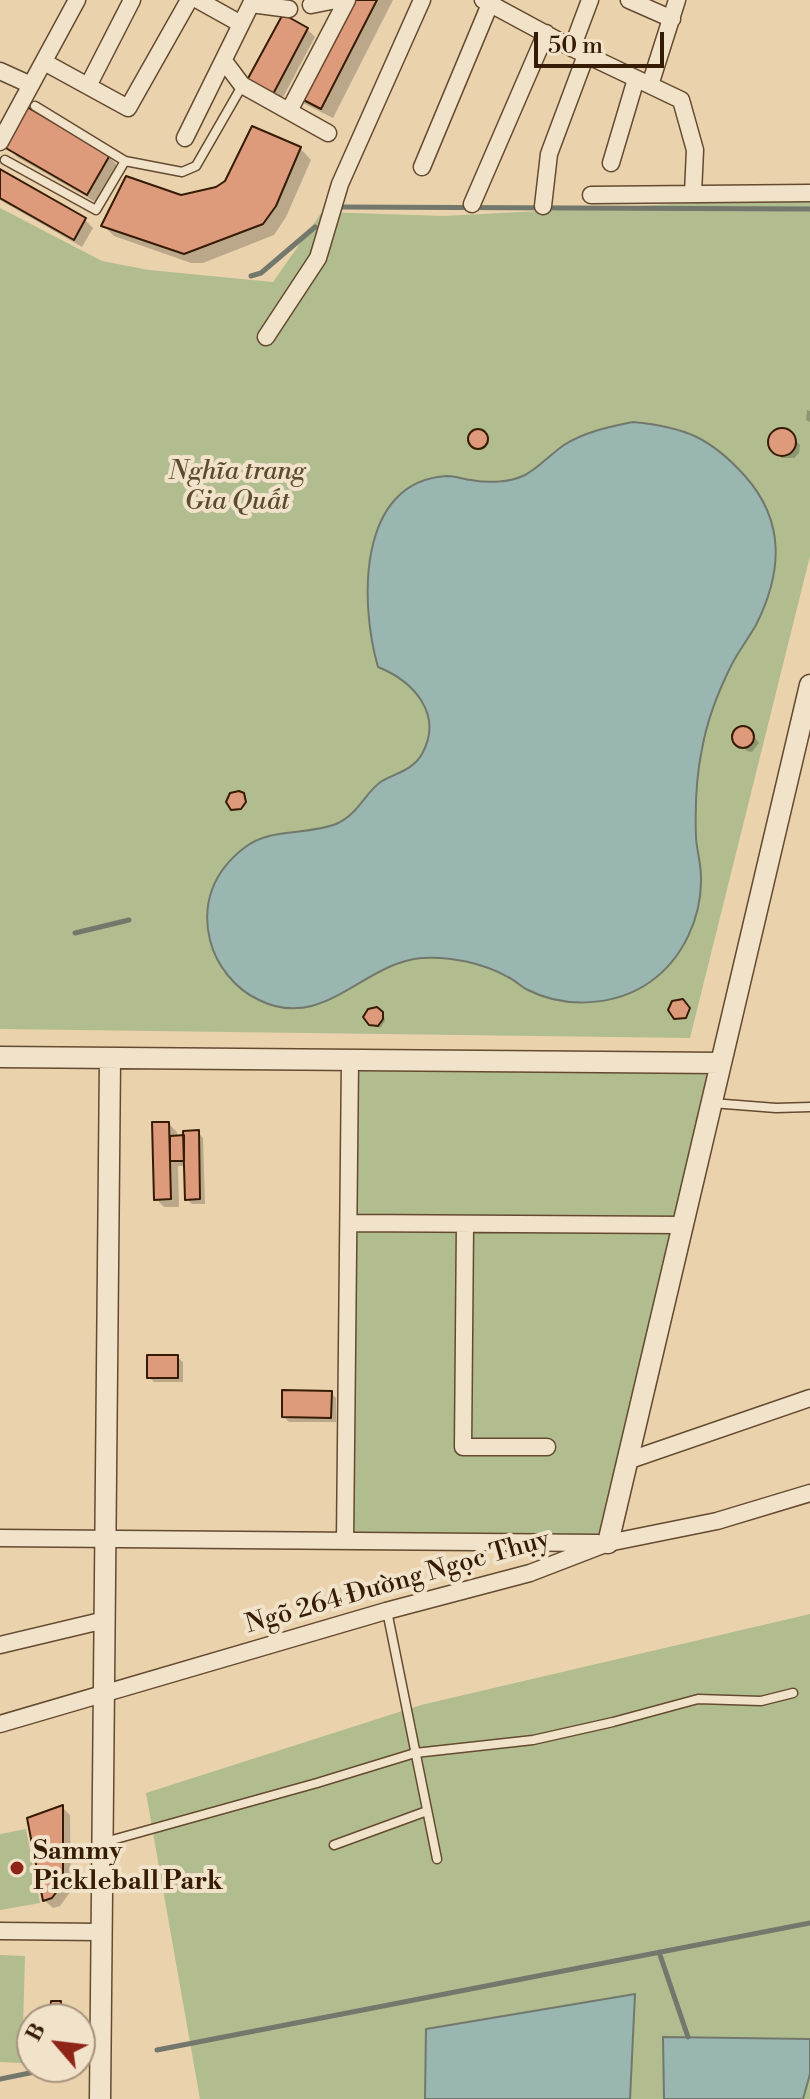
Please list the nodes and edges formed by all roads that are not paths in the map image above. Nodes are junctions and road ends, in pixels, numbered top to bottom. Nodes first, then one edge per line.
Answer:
1 (77, 0) edge
2 (132, 0) edge
3 (189, 0) edge
4 (198, 0) edge
5 (336, 0) edge
6 (347, 0) edge
7 (422, 0) edge
8 (590, 0) edge
9 (629, 0) edge
10 (677, 0) edge
11 (252, 2) edge
12 (486, 2) edge
13 (311, 5) dead end
14 (289, 9) dead end
15 (672, 19) junction
16 (241, 24) junction
17 (546, 33) junction
18 (579, 52) junction
19 (224, 61) junction
20 (44, 62) junction
21 (0, 71) edge
22 (643, 82) junction
23 (31, 85) junction
24 (242, 85) junction
25 (88, 86) junction
26 (35, 106) dead end
27 (289, 111) junction
28 (328, 133) dead end
29 (185, 138) dead end
30 (0, 142) edge
31 (5, 160) dead end
32 (125, 161) junction
33 (611, 163) dead end
34 (422, 167) dead end
35 (693, 193) junction
36 (810, 193) edge
37 (591, 195) dead end
38 (472, 204) dead end
39 (543, 206) dead end
40 (266, 337) dead end
41 (810, 685) edge
42 (0, 1057) edge
43 (110, 1058) junction
44 (350, 1060) junction
45 (721, 1063) junction
46 (712, 1103) junction
47 (810, 1107) edge
48 (349, 1223) junction
49 (465, 1224) junction
50 (683, 1225) junction
51 (810, 1398) edge
52 (547, 1447) dead end
53 (627, 1461) junction
54 (810, 1493) edge
55 (0, 1538) edge
56 (105, 1539) junction
57 (345, 1541) junction
58 (608, 1543) junction
59 (386, 1611) junction
60 (105, 1620) junction
61 (0, 1645) edge
62 (793, 1693) dead end
63 (104, 1694) junction
64 (0, 1724) edge
65 (415, 1753) junction
66 (427, 1811) junction
67 (102, 1843) junction
68 (334, 1845) dead end
69 (437, 1859) dead end
70 (0, 1931) edge
71 (101, 1932) junction
72 (100, 2099) edge

1 - 20 street
2 - 25 street
3 - 25 street
4 - 16 street
5 - 13 street
6 - 27 street
7 - 40 street
8 - 18 street
9 - 15 street
10 - 15 street
11 - 14 street
11 - 16 street
12 - 17 street
12 - 34 street
15 - 22 street
16 - 19 street
17 - 18 street
17 - 38 street
18 - 22 street
18 - 39 street
19 - 24 street
19 - 29 street
20 - 23 street
20 - 25 street
21 - 23 street
22 - 33 street
22 - 35 street
23 - 30 street
24 - 27 street
24 - 32 lane
26 - 32 lane
27 - 28 street
31 - 32 lane
35 - 36 street
35 - 37 street
41 - 45 street
42 - 43 street
43 - 44 street
43 - 56 street
44 - 45 street
44 - 48 street
45 - 46 street
46 - 47 lane
46 - 50 street
48 - 49 street
48 - 57 street
49 - 50 street
49 - 52 street
50 - 53 street
51 - 53 street
53 - 58 street
54 - 58 street, Ngõ 264 Đường Ngọc Thụy
55 - 56 street
56 - 57 street
56 - 60 street
57 - 58 street
58 - 59 street, Ngõ 264 Đường Ngọc Thụy
59 - 63 street, Ngõ 264 Đường Ngọc Thụy
59 - 65 lane
60 - 61 street
60 - 63 street
62 - 65 lane
63 - 64 street, Ngõ 264 Đường Ngọc Thụy
63 - 67 street
65 - 66 lane
65 - 67 lane
66 - 68 lane
66 - 69 lane
67 - 71 street
70 - 71 street
71 - 72 street

